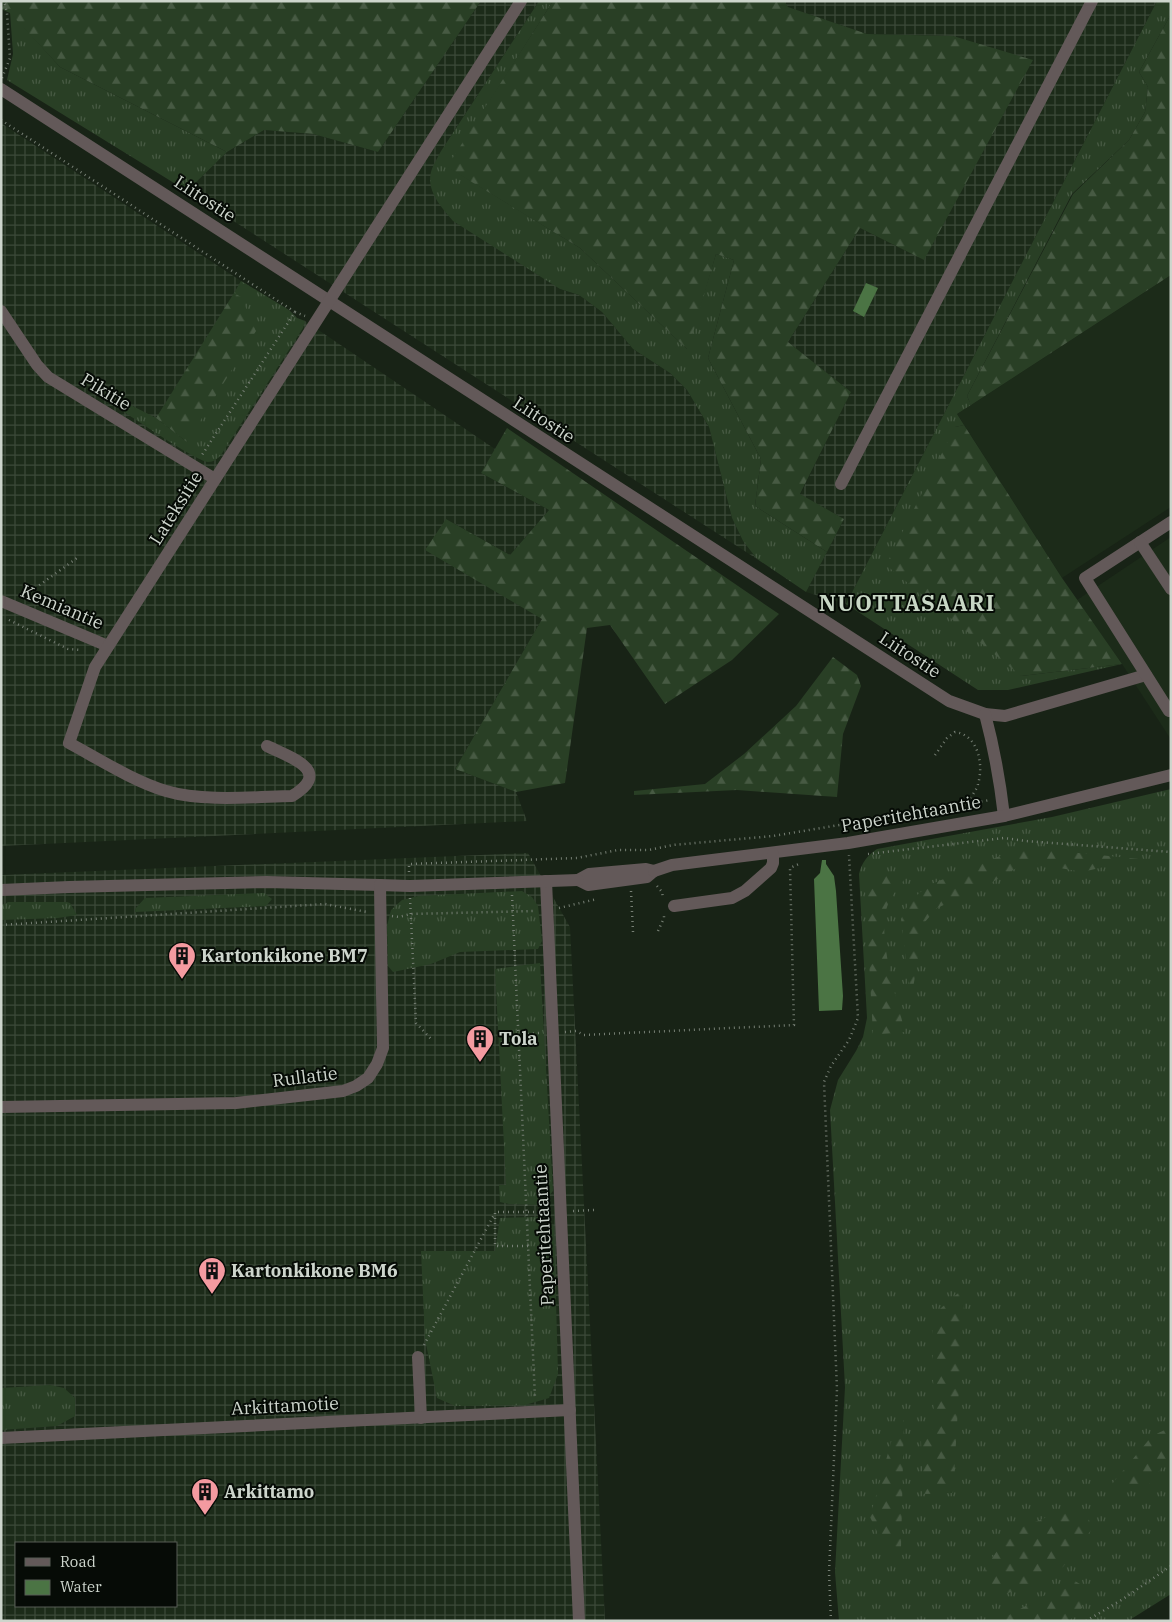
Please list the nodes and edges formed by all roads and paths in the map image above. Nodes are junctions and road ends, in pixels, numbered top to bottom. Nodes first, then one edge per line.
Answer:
1 (4, 1) edge
2 (520, 1) edge
3 (1092, 1) edge
4 (1, 79) edge
5 (1, 89) edge
6 (1, 120) edge
7 (329, 300) junction
8 (1, 311) edge
9 (199, 469) junction
10 (215, 479) junction
11 (840, 484) dead end
12 (1171, 522) edge
13 (1140, 542) junction
14 (77, 558) dead end
15 (1171, 589) edge
16 (7, 603) edge
17 (1, 616) edge
18 (103, 644) junction
19 (1146, 675) junction
20 (1171, 710) edge
21 (985, 714) junction
22 (267, 746) dead end
23 (935, 754) dead end
24 (1171, 775) edge
25 (964, 804) dead end
26 (1004, 816) junction
27 (848, 849) junction
28 (1171, 852) edge
29 (773, 854) junction
30 (866, 854) dead end
31 (857, 855) dead end
32 (840, 856) dead end
33 (511, 860) dead end
34 (808, 861) dead end
35 (546, 881) junction
36 (512, 882) junction
37 (380, 885) junction
38 (631, 887) dead end
39 (1, 890) edge
40 (604, 897) dead end
41 (674, 906) dead end
42 (513, 911) junction
43 (547, 911) junction
44 (381, 914) junction
45 (1, 926) edge
46 (633, 932) dead end
47 (584, 1035) dead end
48 (1, 1108) edge
49 (594, 1210) dead end
50 (561, 1211) junction
51 (495, 1212) junction
52 (527, 1212) junction
53 (528, 1246) junction
54 (418, 1357) joint
55 (570, 1410) junction
56 (536, 1412) junction
57 (421, 1418) junction
58 (1, 1438) edge
59 (1171, 1566) edge
60 (579, 1621) edge
61 (832, 1621) edge
62 (1086, 1621) edge

1 - 4 path
2 - 7 street, Lateksitie
3 - 11 street
5 - 7 street, Liitostie
6 - 9 path
7 - 10 street, Lateksitie
7 - 21 street, Liitostie
8 - 9 street, Pikitie
9 - 10 street, Pikitie
10 - 18 street, Lateksitie
12 - 13 street
13 - 15 street
13 - 19 street
14 - 16 path
16 - 18 street, Kemiantie
17 - 18 path
18 - 22 street, Lateksitie
19 - 20 street
19 - 21 street, Liitostie
21 - 26 street
23 - 25 path
24 - 26 street, Paperitehtaantie
26 - 27 street, Paperitehtaantie
27 - 29 street, Paperitehtaantie
27 - 31 path
27 - 32 path
27 - 61 path
28 - 30 path
29 - 35 street, Paperitehtaantie
29 - 41 street
33 - 36 path
34 - 47 path
35 - 36 street
35 - 43 street, Paperitehtaantie
36 - 37 street
36 - 42 path
37 - 39 street
37 - 44 street, Rullatie
38 - 46 path
40 - 43 path
42 - 43 path
42 - 44 path
42 - 52 path
43 - 50 street, Paperitehtaantie
44 - 45 path
44 - 48 street, Rullatie
49 - 50 path
50 - 52 path
50 - 55 street, Paperitehtaantie
51 - 52 path
51 - 53 path
51 - 54 path
52 - 53 path
53 - 56 path
54 - 57 street
55 - 56 street, Arkittamotie
55 - 60 street, Paperitehtaantie
56 - 57 street, Arkittamotie
57 - 58 street, Arkittamotie
59 - 62 path

